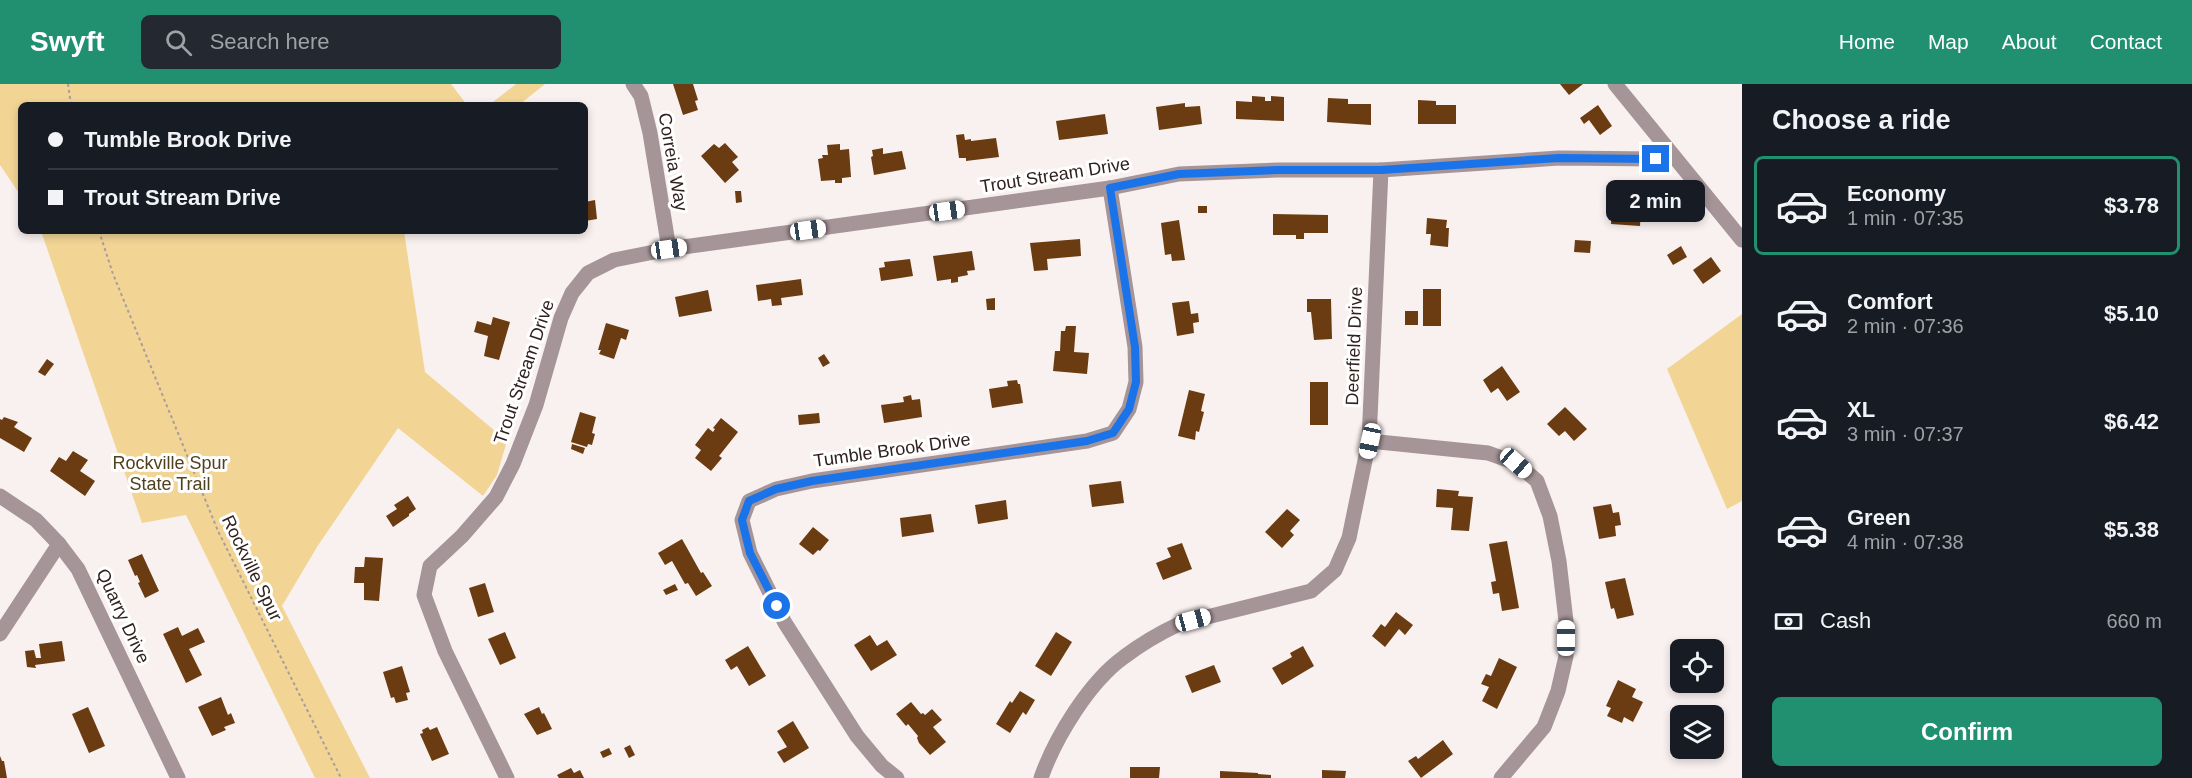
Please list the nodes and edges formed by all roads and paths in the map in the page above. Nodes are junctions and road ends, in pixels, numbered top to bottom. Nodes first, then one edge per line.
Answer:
1 (68, 84) edge
2 (633, 84) edge
3 (1615, 84) edge
4 (71, 102) edge
5 (1670, 153) junction
6 (1381, 170) junction
7 (1110, 188) junction
8 (100, 234) edge
9 (1742, 240) edge
10 (669, 249) junction
11 (1370, 441) junction
12 (0, 496) edge
13 (60, 544) junction
14 (0, 634) edge
15 (178, 778) edge
16 (341, 778) edge
17 (507, 778) edge
18 (897, 778) edge
19 (1041, 778) edge
20 (1501, 778) edge

1 - 4 path
2 - 10 street, Correia Way
3 - 5 street
5 - 6 street, Trout Stream Drive
5 - 9 street
6 - 7 street, Trout Stream Drive
6 - 11 street, Deerfield Drive
7 - 10 street, Trout Stream Drive
7 - 18 street, Tumble Brook Drive
8 - 16 path, Rockville Spur
10 - 17 street, Trout Stream Drive
11 - 19 street, Deerfield Drive
11 - 20 street
12 - 13 street, Quarry Drive
13 - 14 street
13 - 15 street, Quarry Drive

